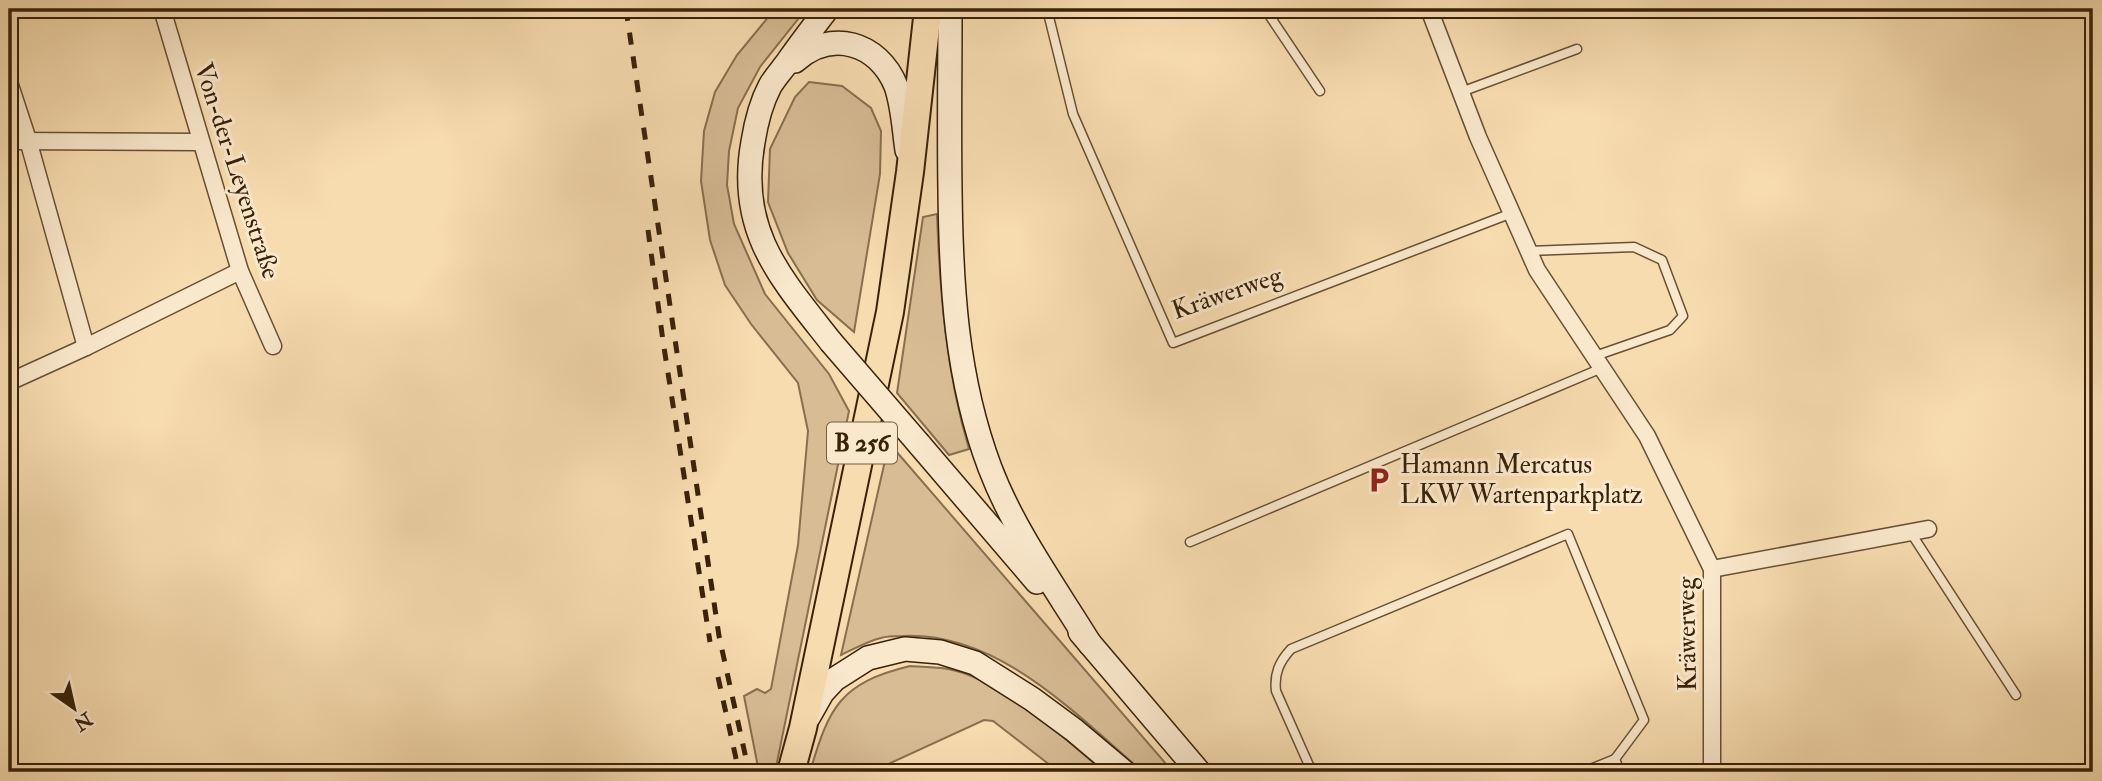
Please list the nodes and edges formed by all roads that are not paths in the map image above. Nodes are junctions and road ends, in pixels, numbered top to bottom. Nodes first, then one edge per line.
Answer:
1 (162, 9) edge
2 (827, 9) edge
3 (928, 9) edge
4 (950, 9) edge
5 (1047, 9) edge
6 (1265, 9) edge
7 (1429, 9) edge
8 (1577, 49) dead end
9 (9, 82) edge
10 (770, 85) junction
11 (1320, 91) dead end
12 (1461, 92) junction
13 (28, 140) junction
14 (9, 141) edge
15 (200, 142) junction
16 (910, 172) junction
17 (1512, 213) junction
18 (1529, 251) junction
19 (240, 271) junction
20 (273, 346) dead end
21 (86, 347) junction
22 (1598, 362) junction
23 (9, 382) edge
24 (1928, 529) dead end
25 (1911, 533) junction
26 (1190, 542) dead end
27 (1712, 569) junction
28 (1090, 644) junction
29 (2016, 695) dead end
30 (803, 728) junction
31 (1615, 759) junction
32 (790, 772) edge
33 (1124, 772) edge
34 (1199, 772) edge
35 (1312, 772) edge
36 (1583, 772) edge
37 (1620, 772) edge
38 (1712, 772) edge

1 - 15 street, Von-der-Leyenstraße
2 - 10 main road
3 - 16 main road, B 256
4 - 28 main road
5 - 17 lane, Kräwerweg
6 - 11 lane
7 - 12 street, Kräwerweg
8 - 12 lane
9 - 13 street
10 - 16 main road
10 - 28 main road, bridge
12 - 17 street, Kräwerweg
13 - 14 street
13 - 15 street
13 - 21 street
15 - 19 street, Von-der-Leyenstraße
16 - 30 main road, B 256
17 - 18 street, Kräwerweg
18 - 22 street, Kräwerweg
18 - 22 lane
19 - 20 street, Von-der-Leyenstraße
19 - 21 street
21 - 23 street
22 - 26 lane
22 - 27 street, Kräwerweg
24 - 25 street
25 - 27 street
25 - 29 lane
27 - 38 street, Kräwerweg
28 - 34 main road
30 - 32 main road, B 256
30 - 33 main road
31 - 35 lane
31 - 36 lane
31 - 37 lane

